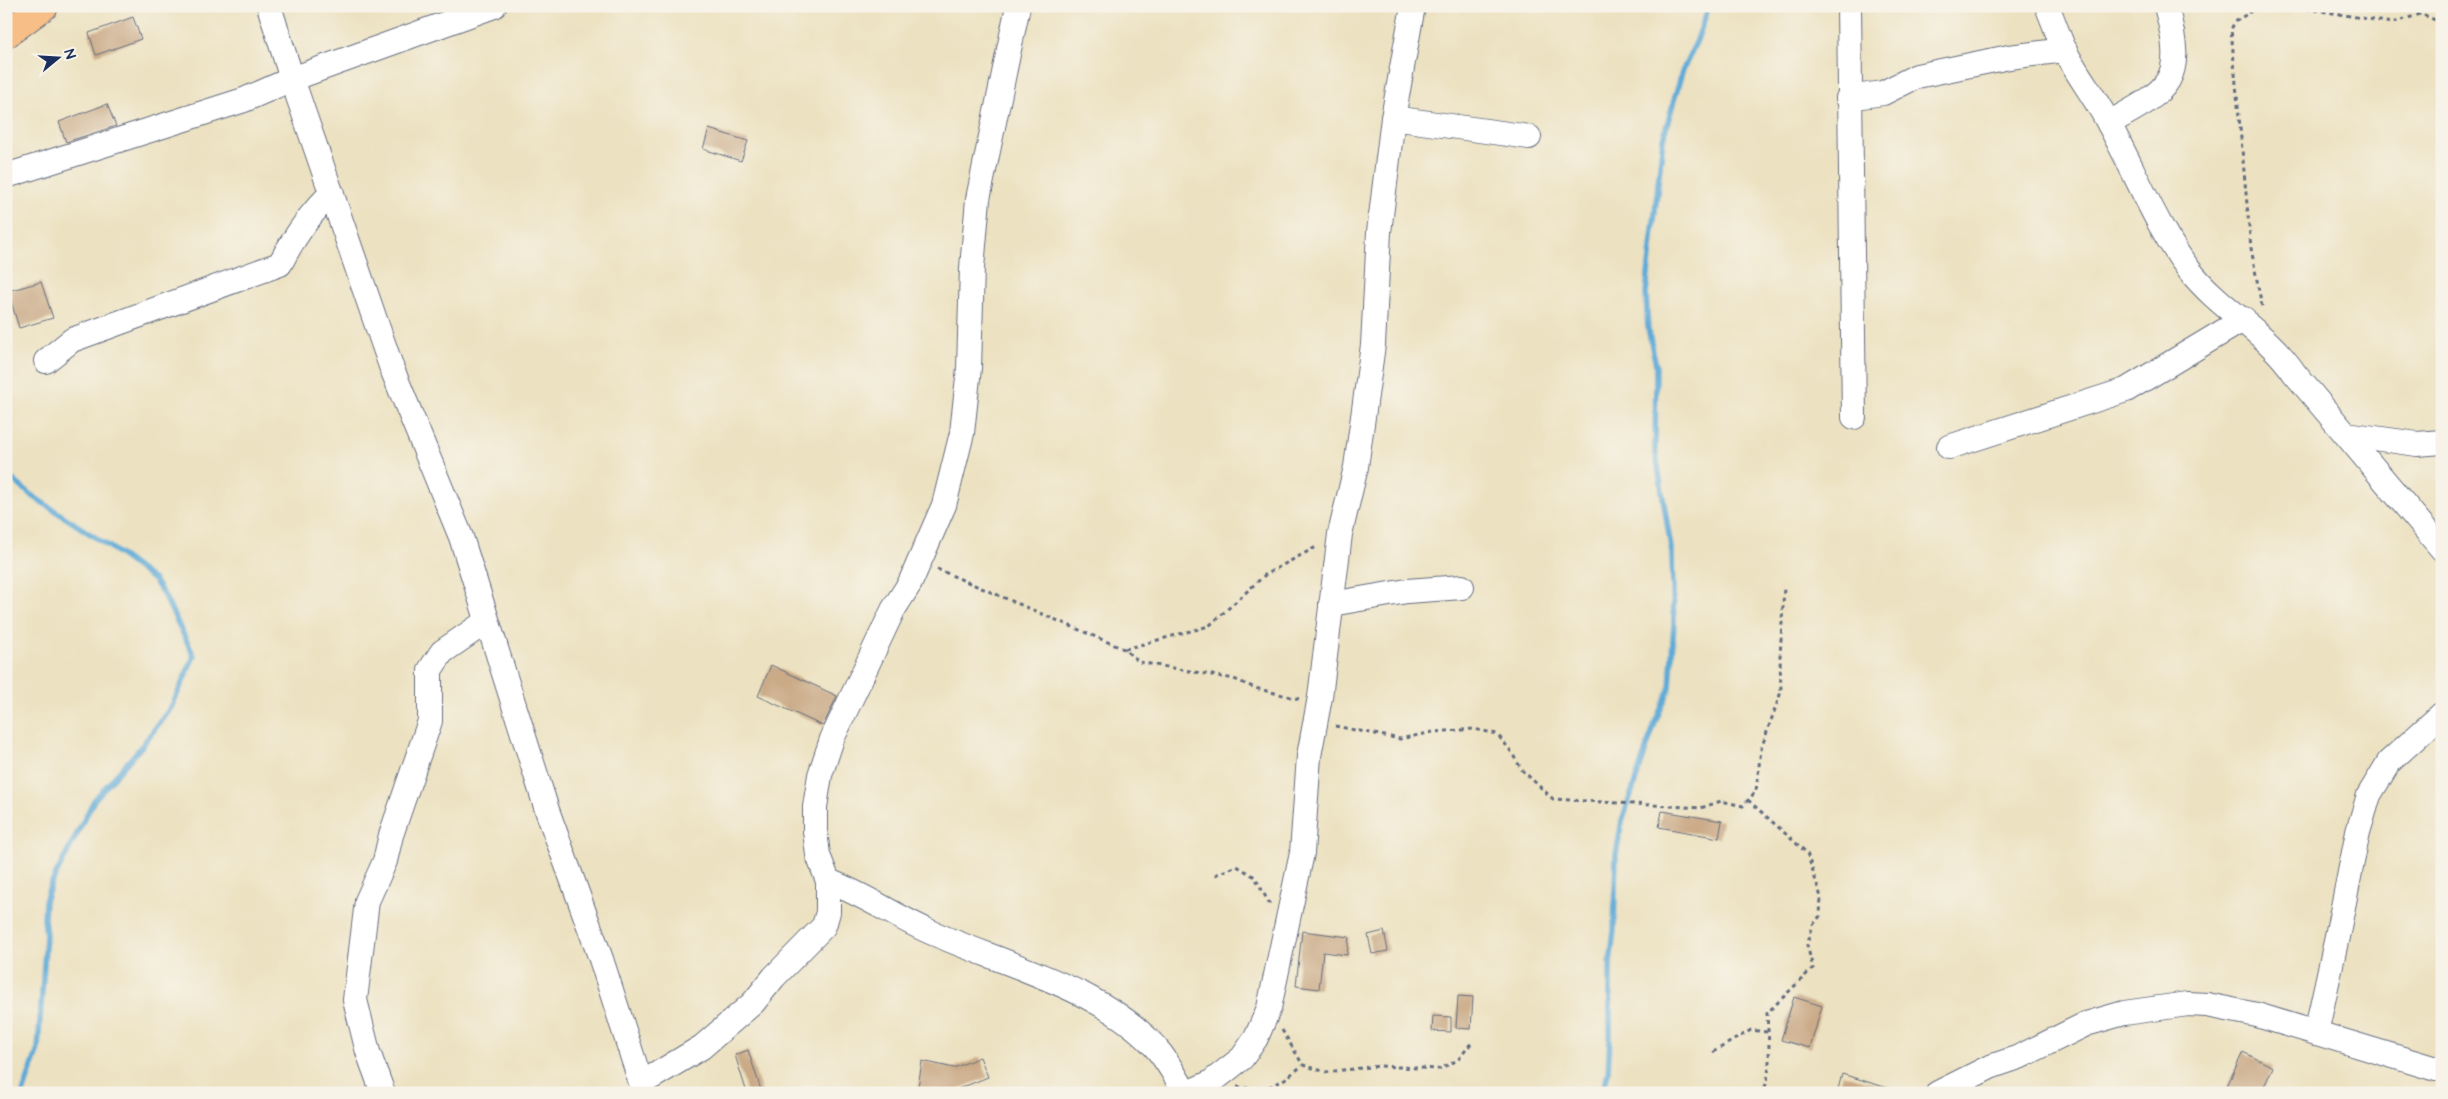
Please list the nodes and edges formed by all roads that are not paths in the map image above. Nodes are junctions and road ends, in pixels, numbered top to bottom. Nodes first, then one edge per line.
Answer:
1 (44, 6) edge
2 (270, 6) edge
3 (494, 6) edge
4 (1018, 6) edge
5 (1413, 6) edge
6 (1848, 6) edge
7 (2047, 6) edge
8 (2166, 6) edge
9 (6, 34) edge
10 (2065, 50) junction
11 (292, 79) junction
12 (1848, 98) junction
13 (1393, 118) junction
14 (2109, 123) junction
15 (1529, 137) dead end
16 (6, 176) edge
17 (332, 193) junction
18 (2244, 319) junction
19 (46, 361) dead end
20 (1854, 417) dead end
21 (2346, 434) junction
22 (2442, 442) edge
23 (1949, 447) dead end
24 (2442, 549) edge
25 (1462, 587) dead end
26 (1331, 604) junction
27 (487, 621) junction
28 (2442, 714) edge
29 (828, 881) junction
30 (2316, 1033) junction
31 (2442, 1067) edge
32 (642, 1087) edge
33 (383, 1093) edge
34 (1186, 1093) edge
35 (1938, 1093) edge

1 - 9 main road
2 - 11 street
3 - 11 street
4 - 29 street
5 - 13 street
6 - 12 street
7 - 10 street
8 - 14 street
10 - 12 street
10 - 14 street
11 - 16 street
11 - 17 street
12 - 20 street
13 - 15 street
13 - 26 street
14 - 18 street
17 - 19 street
17 - 27 street
18 - 21 street
18 - 23 street
21 - 22 street
21 - 24 street
25 - 26 street
26 - 34 street
27 - 32 street
27 - 33 street
28 - 30 street
29 - 32 street
29 - 34 street
30 - 31 street
30 - 35 street

